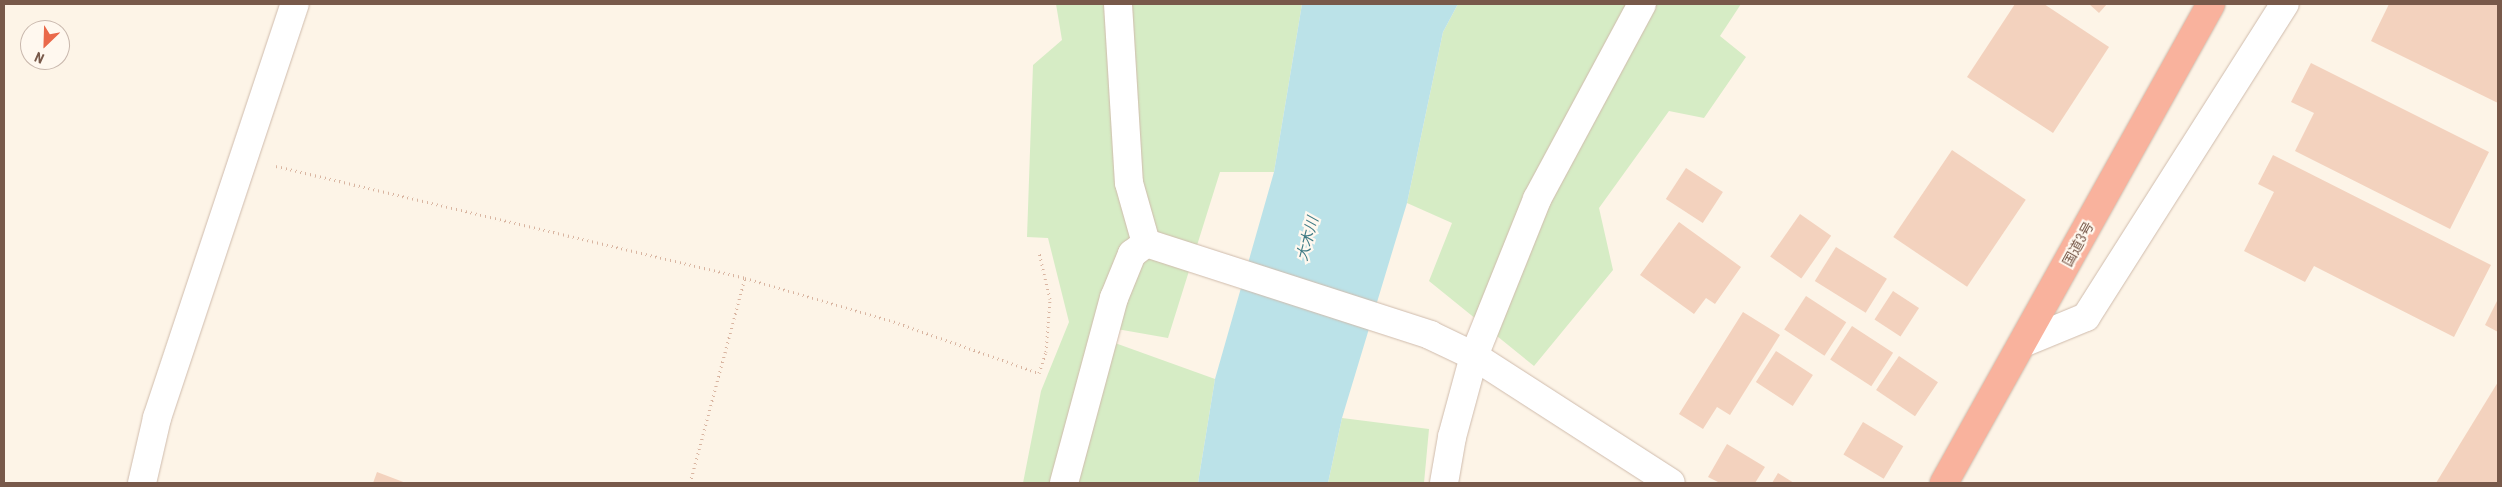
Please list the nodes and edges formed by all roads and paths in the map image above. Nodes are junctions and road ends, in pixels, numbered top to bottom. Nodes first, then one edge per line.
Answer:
1 (295, 4) edge
2 (1118, 4) edge
3 (1642, 4) edge
4 (2211, 4) edge
5 (2285, 4) edge
6 (245, 159) junction
7 (1146, 243) junction
8 (1039, 252) dead end
9 (745, 278) junction
10 (2023, 343) junction
11 (1474, 356) junction
12 (142, 483) edge
13 (690, 483) edge
14 (1064, 483) edge
15 (1444, 483) edge
16 (1671, 483) edge
17 (1944, 483) edge

1 - 6 street
2 - 7 street
3 - 11 street
4 - 10 highway, 国道3号
5 - 10 street
6 - 9 path
6 - 12 street
7 - 11 street
7 - 14 street
8 - 9 path
9 - 13 path
10 - 17 highway, 国道3号
11 - 15 street
11 - 16 street

